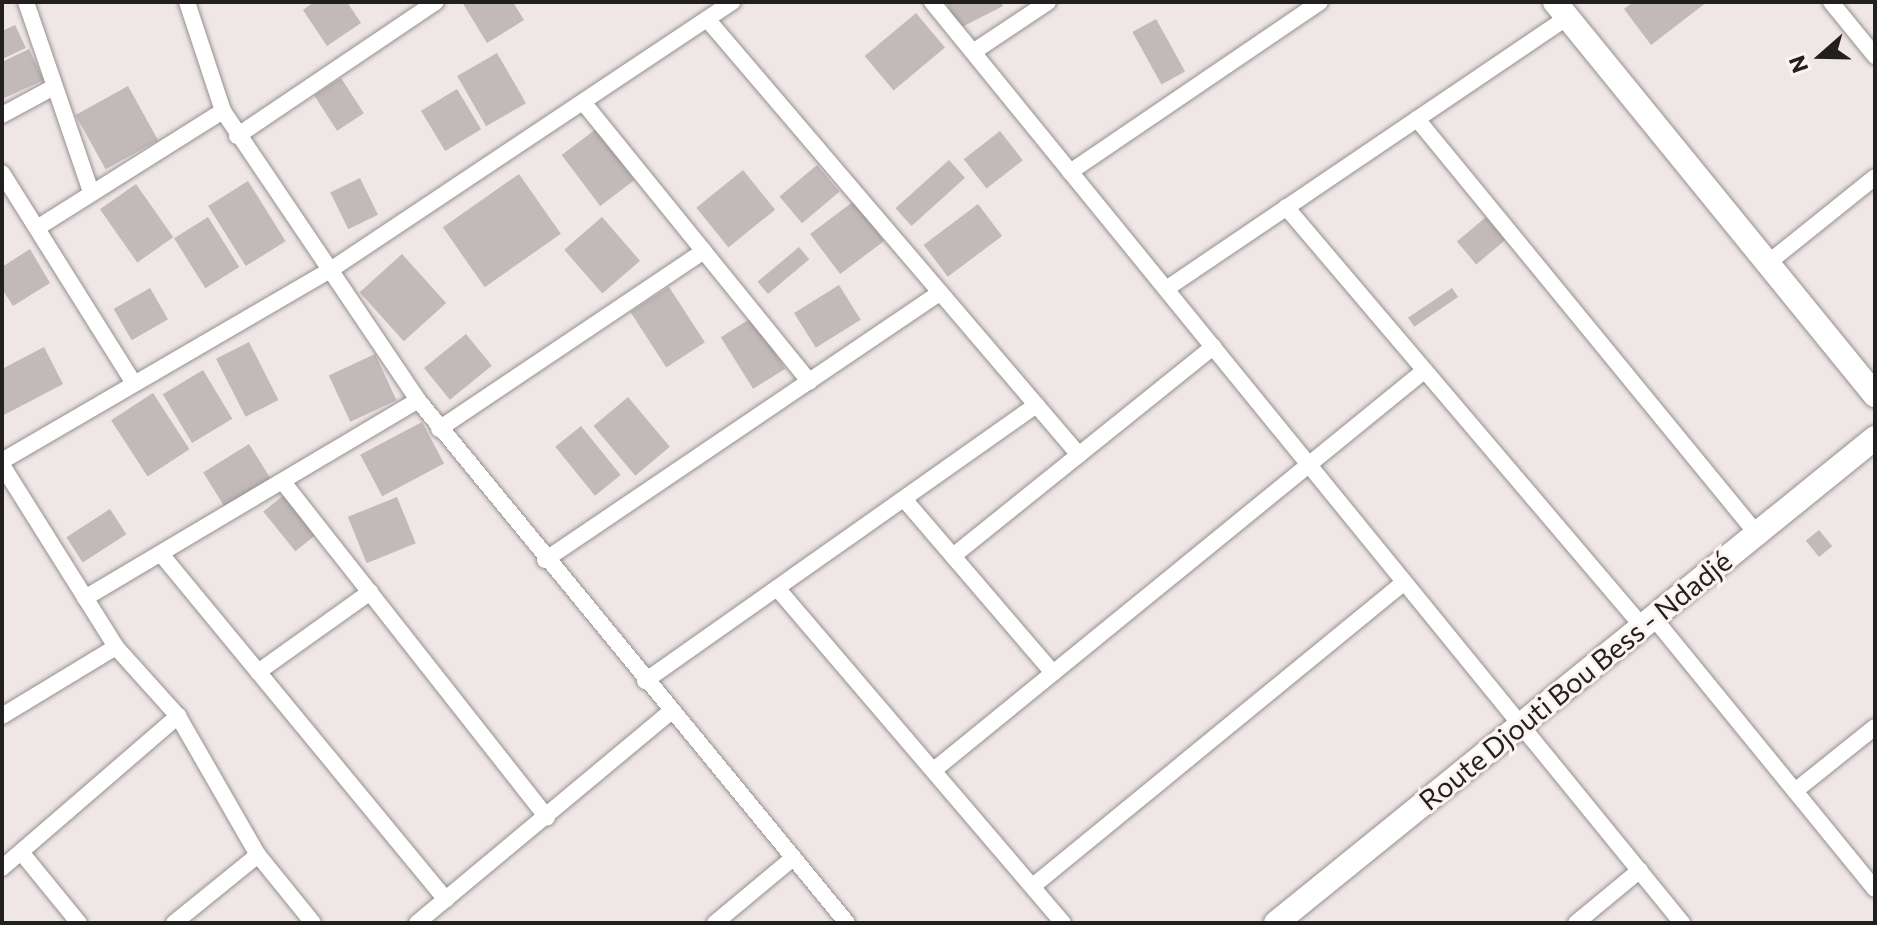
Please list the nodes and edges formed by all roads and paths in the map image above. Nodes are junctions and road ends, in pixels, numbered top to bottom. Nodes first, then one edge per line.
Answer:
1 (26, 2) edge
2 (187, 2) edge
3 (436, 2) edge
4 (932, 2) edge
5 (1048, 2) edge
6 (1320, 2) edge
7 (1831, 2) edge
8 (730, 3) edge
9 (1561, 10) edge
10 (707, 19) junction
11 (973, 52) junction
12 (1875, 56) edge
13 (54, 87) junction
14 (583, 102) junction
15 (223, 111) junction
16 (2, 115) edge
17 (1417, 119) junction
18 (237, 136) junction
19 (1070, 172) junction
20 (2, 173) edge
21 (1875, 177) edge
22 (91, 192) junction
23 (1286, 207) junction
24 (37, 228) junction
25 (704, 251) junction
26 (1768, 263) junction
27 (329, 271) junction
28 (1166, 289) junction
29 (940, 293) junction
30 (1213, 347) junction
31 (1425, 370) junction
32 (133, 382) junction
33 (810, 382) junction
34 (1875, 395) edge
35 (418, 400) junction
36 (1036, 405) junction
37 (439, 429) junction
38 (1875, 438) edge
39 (1079, 455) junction
40 (2, 463) edge
41 (1309, 465) junction
42 (283, 482) junction
43 (904, 499) junction
44 (1757, 534) junction
45 (161, 554) junction
46 (953, 556) junction
47 (545, 560) junction
48 (1405, 582) junction
49 (777, 588) junction
50 (370, 592) junction
51 (85, 598) junction
52 (1647, 622) junction
53 (116, 647) junction
54 (258, 672) junction
55 (1053, 673) junction
56 (645, 681) junction
57 (671, 711) junction
58 (2, 716) edge
59 (178, 716) junction
60 (1521, 725) junction
61 (1875, 727) edge
62 (934, 770) junction
63 (1795, 791) junction
64 (547, 817) junction
65 (21, 852) junction
66 (258, 855) junction
67 (793, 858) junction
68 (2, 868) edge
69 (1640, 870) junction
70 (1033, 886) junction
71 (1875, 889) edge
72 (446, 900) junction
73 (79, 923) edge
74 (174, 923) edge
75 (313, 923) edge
76 (417, 923) edge
77 (715, 923) edge
78 (847, 923) edge
79 (1063, 923) edge
80 (1276, 923) edge
81 (1576, 923) edge
82 (1682, 923) edge

1 - 13 street
2 - 15 street
3 - 18 street
4 - 11 street
5 - 11 street
6 - 19 street
7 - 12 street
8 - 10 street
9 - 17 street
9 - 26 main road
10 - 14 street
10 - 29 street
11 - 19 street
13 - 16 street
13 - 22 street
14 - 25 street
14 - 27 street
15 - 18 street
15 - 22 street
17 - 23 street
17 - 44 street
18 - 27 street
19 - 28 street
20 - 24 street
21 - 26 street
22 - 24 street
23 - 28 street
23 - 31 street
24 - 32 street
25 - 33 street
25 - 37 street
26 - 34 main road
27 - 32 street
27 - 35 street
28 - 30 street
29 - 33 street
29 - 36 street
30 - 39 street
30 - 41 street
31 - 41 street
31 - 52 street
32 - 40 street
33 - 47 street
35 - 37 street
35 - 42 street
36 - 39 street
36 - 43 street
37 - 47 street
38 - 44 main road, Route Djouti Bou Bess - Ndadjé
39 - 46 street
40 - 51 street
41 - 48 street
41 - 55 street
42 - 45 street
42 - 50 street
43 - 46 street
43 - 49 street
44 - 52 main road, Route Djouti Bou Bess - Ndadjé
45 - 51 street
45 - 54 street
46 - 55 street
47 - 56 street
48 - 60 street
48 - 70 street
49 - 56 street
49 - 62 street
50 - 54 street
50 - 64 street
51 - 53 street
52 - 60 main road, Route Djouti Bou Bess - Ndadjé
52 - 63 street
53 - 58 street
53 - 59 street
54 - 72 street
55 - 62 street
56 - 57 street
57 - 64 street
57 - 67 street
59 - 65 street
59 - 66 street
60 - 69 street
60 - 80 main road, Route Djouti Bou Bess - Ndadjé
61 - 63 street
62 - 70 street
63 - 71 street
64 - 72 street
65 - 68 street
65 - 73 street
66 - 74 street
66 - 75 street
67 - 77 street
67 - 78 street
69 - 81 street
69 - 82 street
70 - 79 street
72 - 76 street

